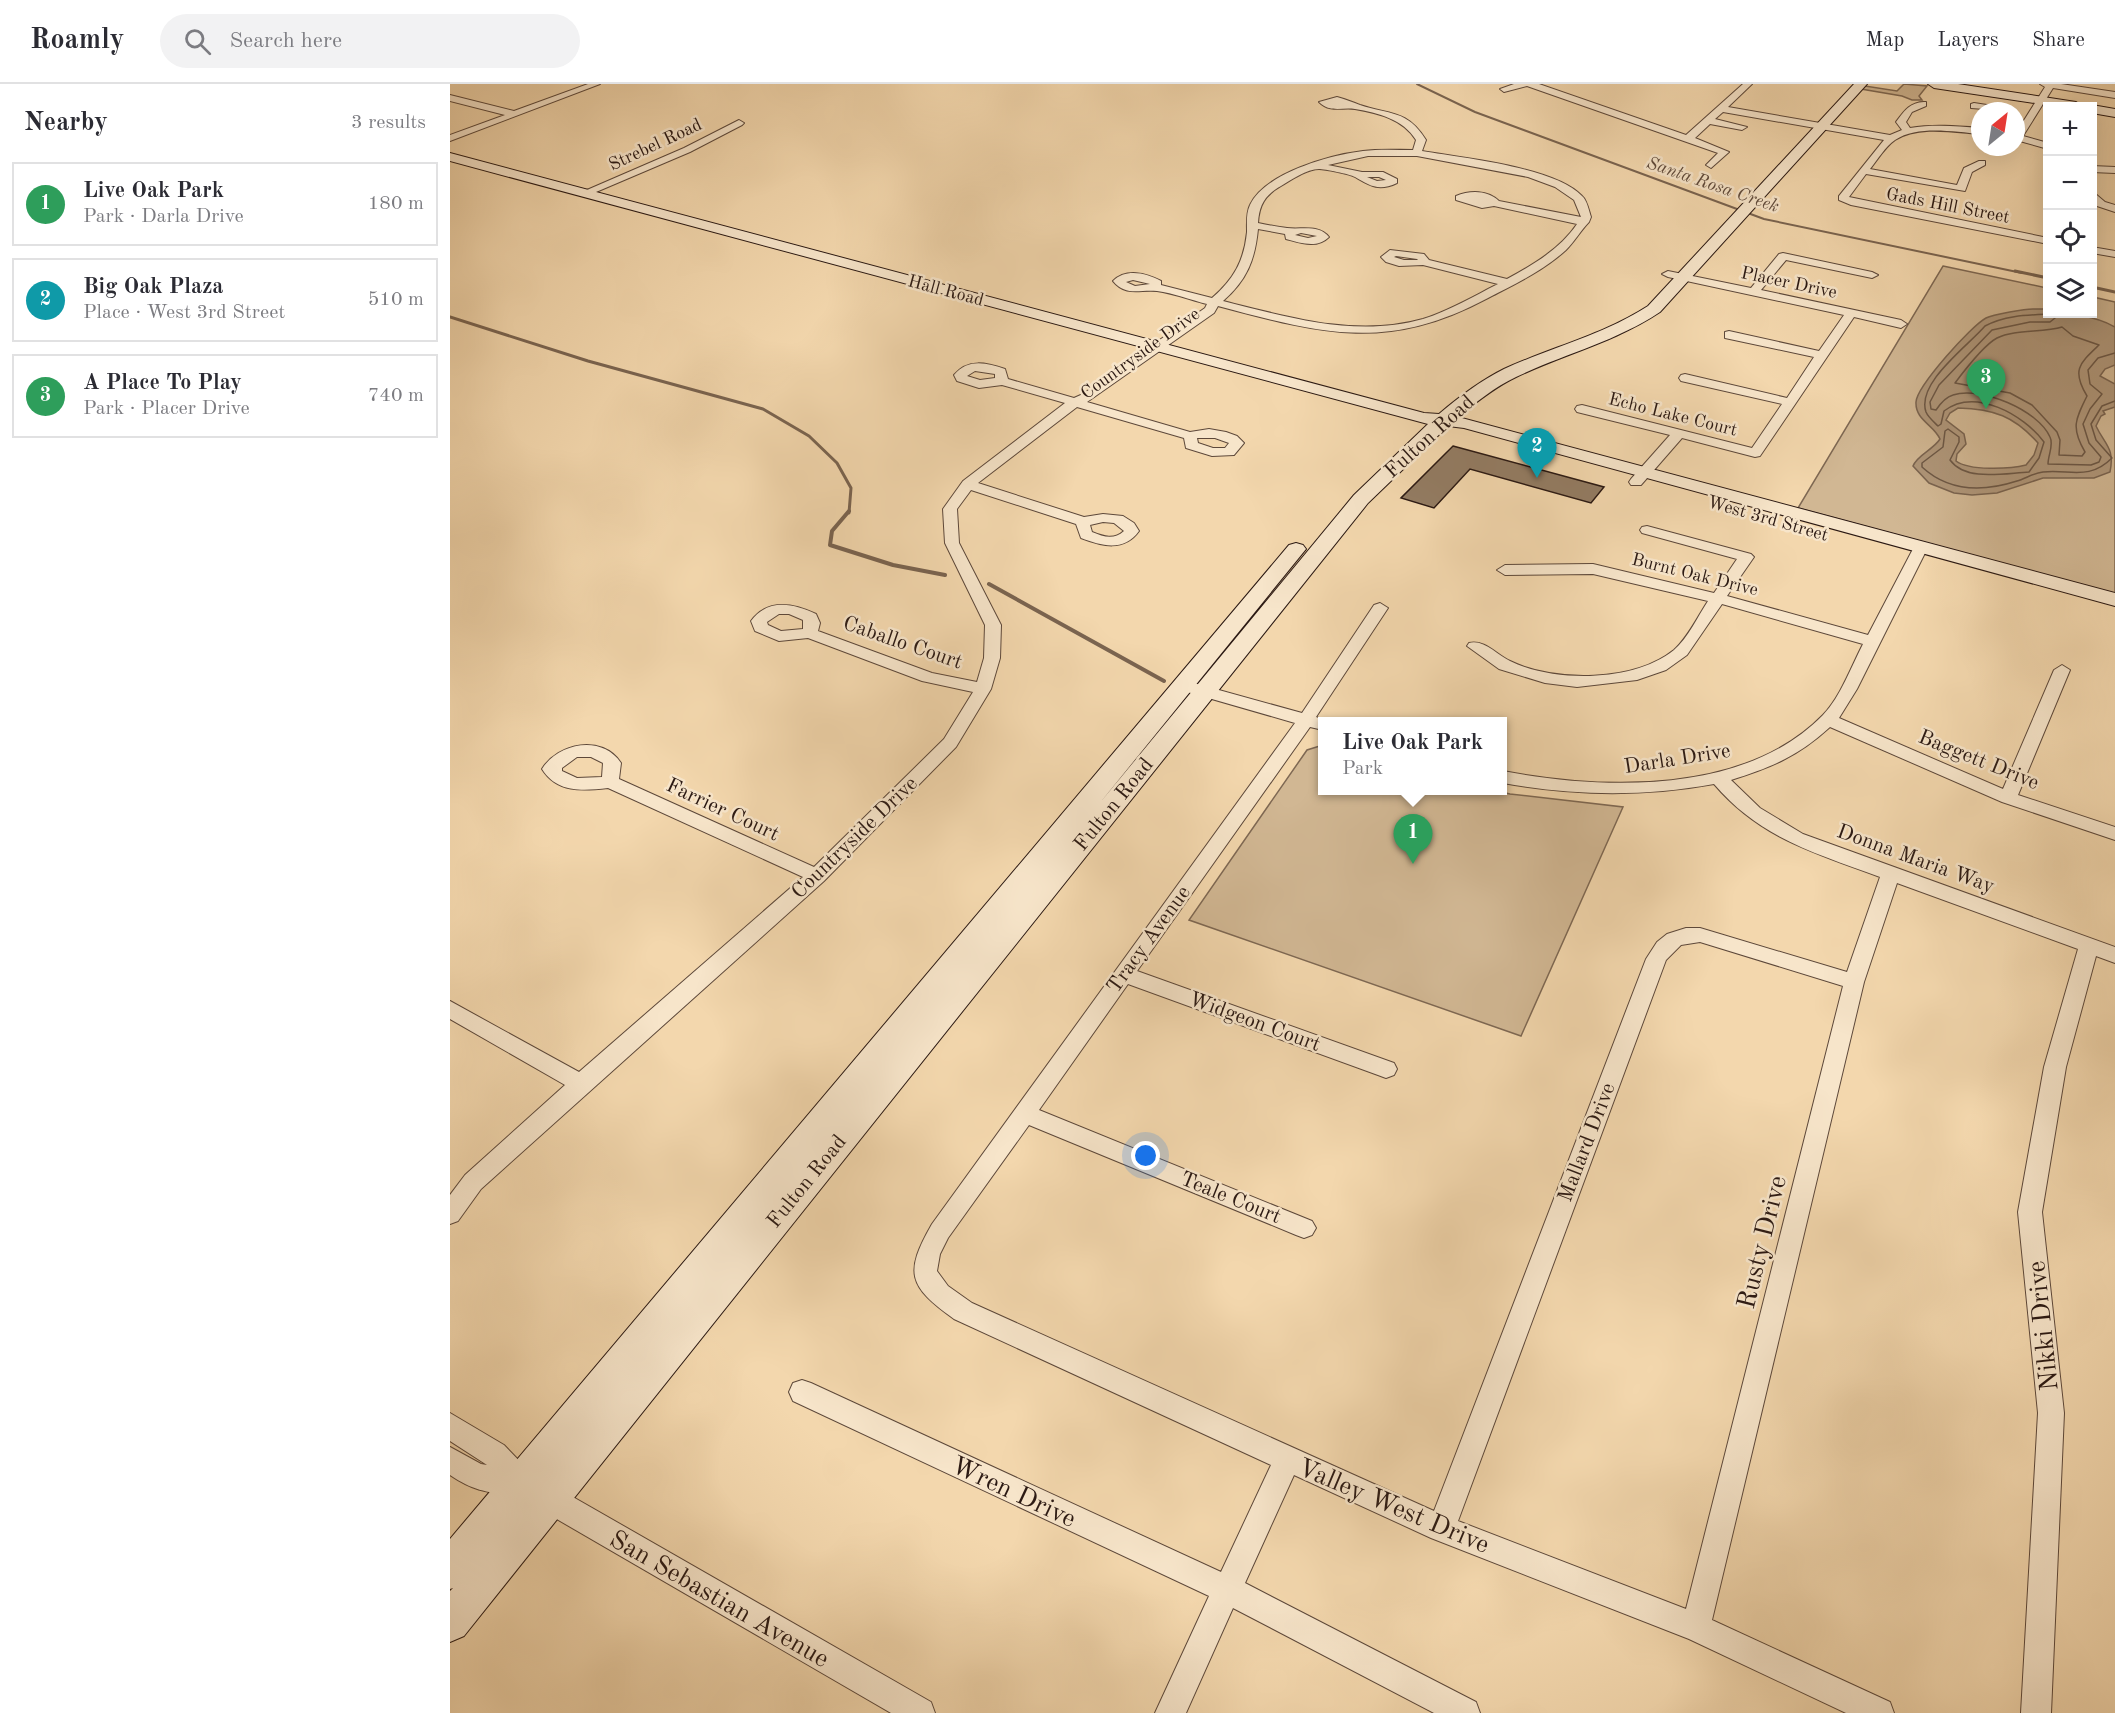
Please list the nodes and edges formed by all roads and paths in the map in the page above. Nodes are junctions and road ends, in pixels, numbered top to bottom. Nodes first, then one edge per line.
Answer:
1 (596, 84) edge
2 (1525, 84) edge
3 (1530, 84) edge
4 (1563, 84) edge
5 (1748, 84) edge
6 (1847, 84) edge
7 (1861, 84) edge
8 (1934, 84) edge
9 (2047, 84) edge
10 (2108, 84) edge
11 (2115, 85) edge
12 (1504, 89) dead end
13 (1545, 90) junction
14 (2115, 95) edge
15 (450, 98) edge
16 (1574, 100) junction
17 (2040, 101) junction
18 (2047, 102) edge
19 (1563, 103) dead end
20 (1605, 103) dead end
21 (1923, 104) dead end
22 (1353, 106) dead end
23 (1595, 107) junction
24 (1722, 109) junction
25 (2097, 110) edge
26 (2115, 113) edge
27 (513, 114) junction
28 (1626, 118) junction
29 (1708, 121) junction
30 (1610, 122) dead end
31 (1655, 122) dead end
32 (739, 123) dead end
33 (1644, 124) junction
34 (2025, 124) edge
35 (1817, 125) junction
36 (1742, 127) dead end
37 (1971, 130) edge
38 (1908, 132) junction
39 (450, 138) edge
40 (1684, 138) junction
41 (1891, 138) junction
42 (2025, 139) edge
43 (1664, 142) dead end
44 (2043, 145) edge
45 (1417, 153) junction
46 (450, 157) edge
47 (1982, 163) dead end
48 (1711, 165) dead end
49 (1316, 166) junction
50 (2097, 169) edge
51 (2115, 170) edge
52 (1864, 171) junction
53 (1362, 175) dead end
54 (585, 193) junction
55 (1494, 203) dead end
56 (2097, 205) edge
57 (2115, 209) edge
58 (1584, 222) junction
59 (1253, 225) junction
60 (1290, 232) dead end
61 (2043, 240) edge
62 (2097, 251) edge
63 (2115, 254) edge
64 (1423, 262) dead end
65 (1872, 275) dead end
66 (1676, 276) junction
67 (1510, 282) junction
68 (1154, 287) dead end
69 (1753, 293) junction
70 (1214, 302) junction
71 (1851, 313) junction
72 (1901, 324) dead end
73 (1729, 335) dead end
74 (1154, 345) junction
75 (1820, 355) junction
76 (1685, 378) dead end
77 (1002, 381) dead end
78 (1075, 402) junction
79 (1789, 402) junction
80 (1582, 409) dead end
81 (1435, 421) junction
82 (1679, 433) junction
83 (1191, 436) dead end
84 (1641, 477) junction
85 (968, 484) junction
86 (1084, 522) dead end
87 (1647, 530) dead end
88 (1918, 553) junction
89 (1505, 570) dead end
90 (1717, 598) junction
91 (2115, 600) edge
92 (1380, 608) dead end
93 (2115, 615) edge
94 (810, 633) dead end
95 (1873, 642) junction
96 (1475, 646) dead end
97 (2062, 670) dead end
98 (1194, 688) junction
99 (983, 689) junction
100 (1828, 720) junction
101 (1314, 722) edge
102 (1718, 777) junction
103 (1507, 778) edge
104 (610, 782) dead end
105 (2008, 798) junction
106 (2115, 834) edge
107 (1891, 874) junction
108 (817, 876) junction
109 (2089, 946) junction
110 (2115, 955) edge
111 (1123, 974) junction
112 (1854, 982) junction
113 (450, 1009) edge
114 (1386, 1069) dead end
115 (580, 1084) junction
116 (1024, 1113) junction
117 (450, 1214) edge
118 (1304, 1227) dead end
119 (925, 1273) joint
120 (802, 1392) dead end
121 (450, 1428) edge
122 (450, 1460) edge
123 (1288, 1460) junction
124 (534, 1491) junction
125 (1441, 1528) junction
126 (450, 1569) edge
127 (1226, 1590) junction
128 (450, 1622) edge
129 (1696, 1627) junction
130 (920, 1713) edge
131 (1170, 1713) edge
132 (1465, 1713) edge
133 (1879, 1713) edge
134 (2036, 1713) edge

1 - 27 street
2 - 12 street
3 - 13 street
4 - 13 street
5 - 24 street
6 - 35 main road, Fulton Road
7 - 35 main road, Fulton Road
8 - 17 main road
9 - 14 street
9 - 17 street
10 - 11 street
13 - 16 street
15 - 27 street
16 - 19 street
16 - 23 street
17 - 18 main road
17 - 34 street
20 - 23 street
21 - 38 street
22 - 45 street
23 - 28 street
24 - 29 street
24 - 35 street
25 - 26 main road
27 - 39 street
28 - 30 street
28 - 33 street
29 - 36 street
29 - 40 street
31 - 33 street
32 - 54 street, Strebel Road
33 - 40 street
35 - 41 street
35 - 66 main road, Fulton Road
37 - 38 street
38 - 41 street
40 - 43 street
40 - 48 street
41 - 52 street
42 - 44 street
45 - 49 street, Countryside Drive
45 - 58 street, Countryside Drive
46 - 54 main road, Hall Road
47 - 52 street
49 - 53 street
49 - 59 street, Countryside Drive
50 - 51 street
52 - 61 street, Gads Hill Street
54 - 74 main road, Hall Road
55 - 58 street
56 - 57 street
58 - 67 street
59 - 60 street
59 - 70 street, Countryside Drive
62 - 63 street
64 - 67 street
65 - 69 street
66 - 69 street, Placer Drive
66 - 81 main road, Fulton Road
67 - 70 street
68 - 70 street
69 - 71 street, Placer Drive
70 - 74 street, Countryside Drive
71 - 72 street, Placer Drive
71 - 75 street
73 - 75 street
74 - 78 street, Countryside Drive
74 - 81 main road, Hall Road
75 - 79 street
76 - 79 street
77 - 78 street
78 - 83 street
78 - 85 street, Countryside Drive
79 - 82 street, Echo Lake Court
80 - 82 street, Echo Lake Court
81 - 84 main road, West 3rd Street
81 - 98 main road, Fulton Road
82 - 84 street
84 - 88 main road, West 3rd Street
85 - 86 street
85 - 99 street, Countryside Drive
87 - 90 street
88 - 91 main road, West 3rd Street
88 - 93 main road, West 3rd Street
88 - 95 street, Darla Drive
89 - 90 street, Burnt Oak Drive
90 - 95 street, Burnt Oak Drive
90 - 96 street
92 - 101 street, Tracy Avenue
94 - 99 street, Caballo Court
95 - 100 street, Darla Drive
97 - 105 street
98 - 101 street
98 - 124 main road, Fulton Road
99 - 108 street, Countryside Drive
100 - 102 street, Darla Drive
100 - 105 street, Baggett Drive
101 - 111 street, Tracy Avenue
102 - 103 street, Darla Drive
102 - 107 street, Donna Maria Way
104 - 108 street, Farrier Court
105 - 106 street, Baggett Drive
107 - 109 street, Donna Maria Way
107 - 112 street, Rusty Drive
108 - 115 street, Countryside Drive
109 - 110 street, Donna Maria Way
109 - 134 street, Nikki Drive
111 - 114 street, Widgeon Court
111 - 116 street, Tracy Avenue
112 - 125 street, Mallard Drive
112 - 129 street, Rusty Drive
113 - 115 street
115 - 117 street, Countryside Drive
116 - 118 street, Teale Court
116 - 119 street, Tracy Avenue
119 - 123 street, Valley West Drive
120 - 127 street, Wren Drive
121 - 124 street
122 - 124 street
123 - 125 street, Valley West Drive
123 - 127 street
124 - 126 main road, Fulton Road
124 - 128 main road, Fulton Road
124 - 130 street, San Sebastian Avenue
125 - 129 street, Valley West Drive
127 - 131 street
127 - 132 street, Wren Drive
129 - 133 street, Valley West Drive

